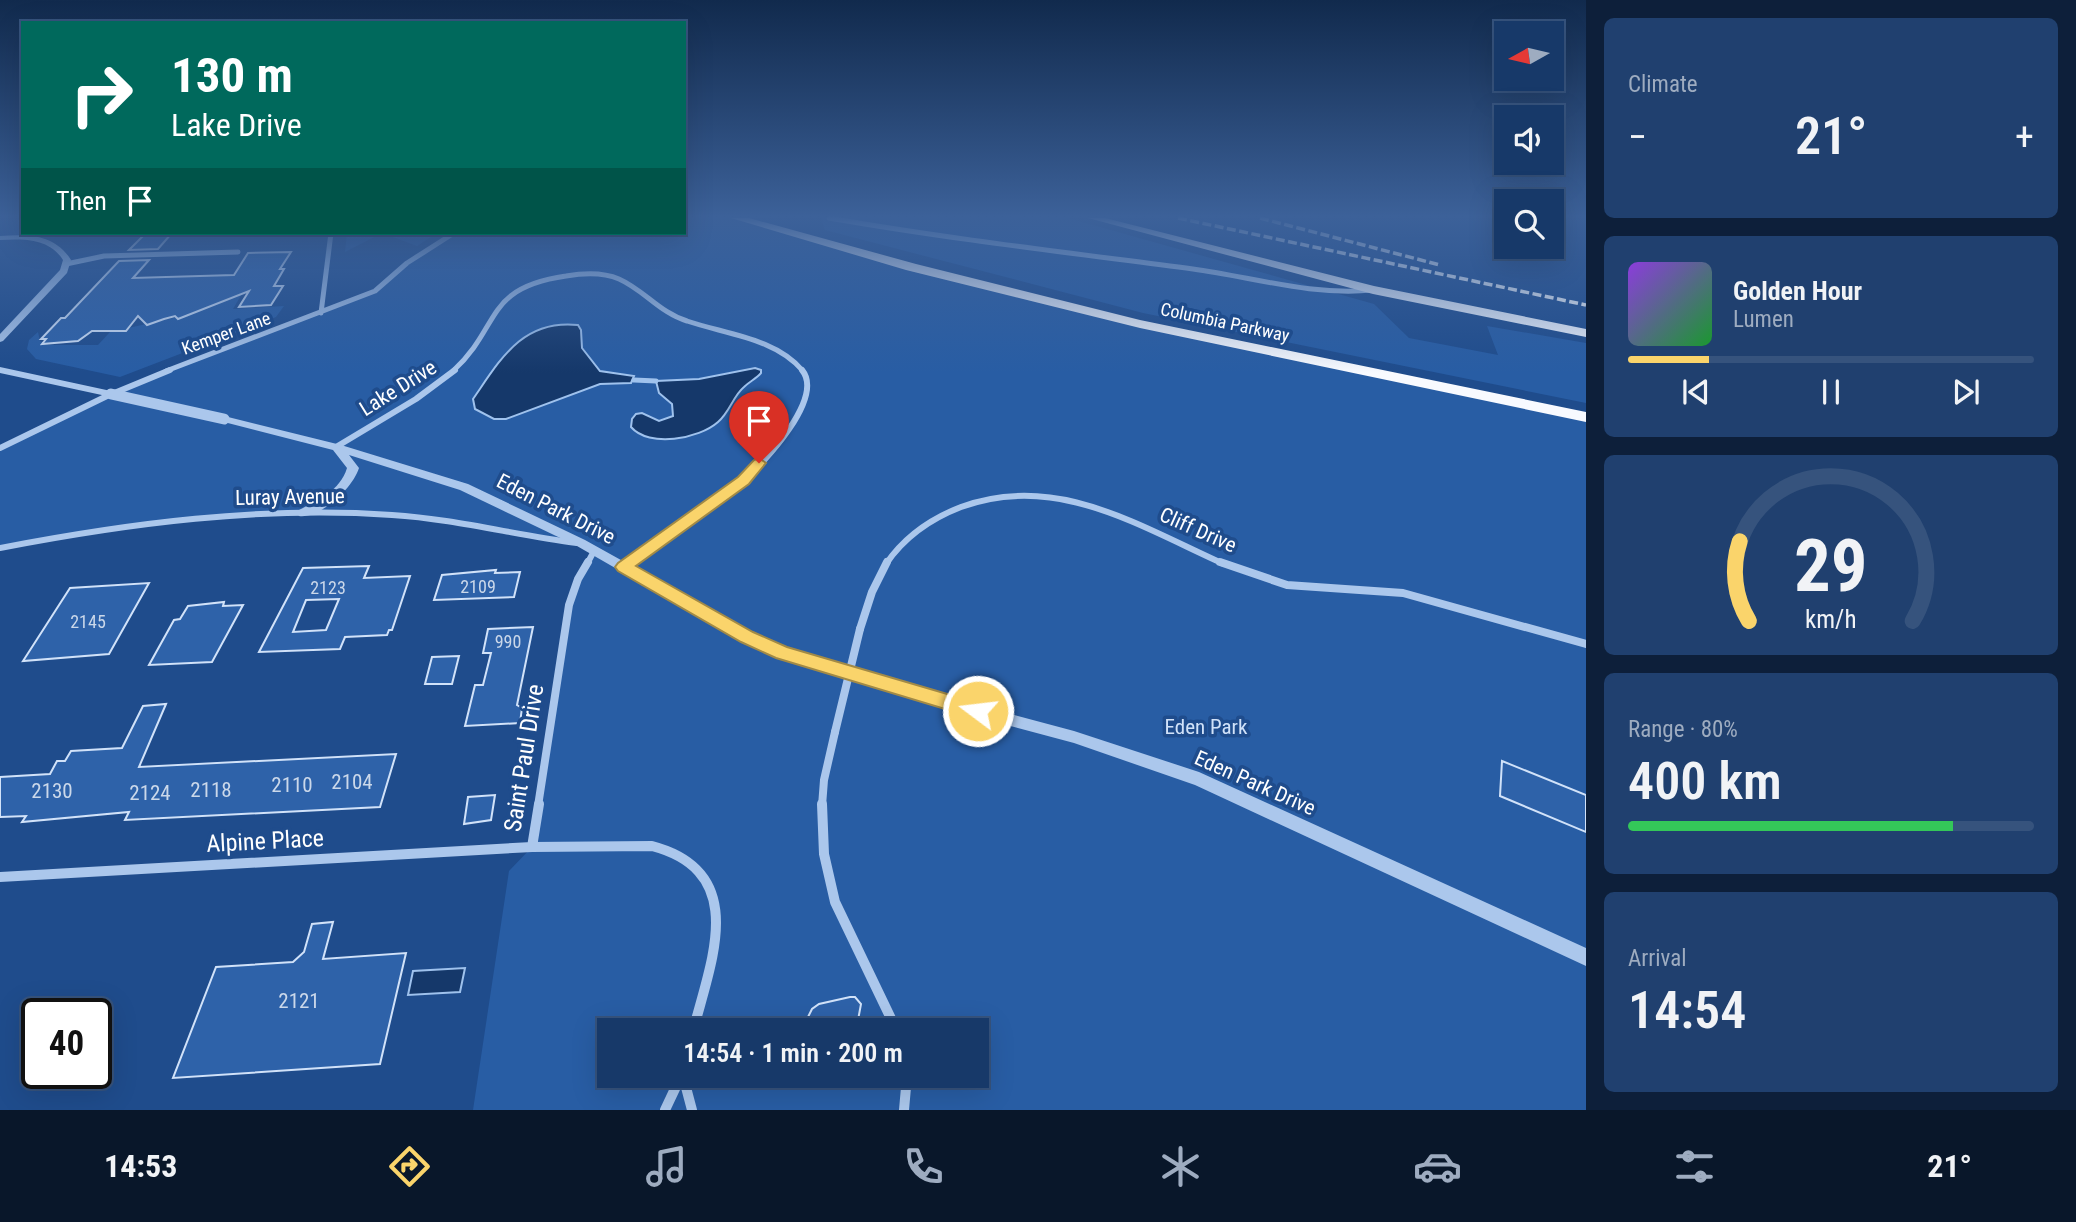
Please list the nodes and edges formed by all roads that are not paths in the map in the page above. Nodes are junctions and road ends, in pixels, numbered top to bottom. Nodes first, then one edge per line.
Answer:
1 (64, 270) edge
2 (326, 270) edge
3 (399, 270) edge
4 (922, 270) edge
5 (1202, 270) edge
6 (1291, 270) edge
7 (1373, 290) junction
8 (321, 313) junction
9 (1586, 333) edge
10 (0, 339) edge
11 (5, 371) edge
12 (1586, 417) edge
13 (337, 447) junction
14 (0, 448) edge
15 (303, 513) junction
16 (581, 543) junction
17 (0, 548) edge
18 (594, 551) junction
19 (623, 567) junction
20 (1586, 644) edge
21 (532, 847) junction
22 (0, 877) edge
23 (1586, 957) edge
24 (696, 1018) edge
25 (891, 1018) edge
26 (676, 1088) edge
27 (686, 1088) edge
28 (906, 1088) edge
29 (665, 1110) edge
30 (692, 1110) edge
31 (904, 1110) edge

1 - 10 street
2 - 8 street
3 - 8 street, Kemper Lane
4 - 12 highway, Columbia Parkway
5 - 7 street
6 - 7 main road
7 - 9 main road
8 - 14 street, Kemper Lane
11 - 13 street, Eden Park Drive, bridge
13 - 15 street
13 - 16 street, Eden Park Drive
13 - 19 street, Lake Drive
15 - 16 street, Luray Avenue
15 - 17 street, Luray Avenue
16 - 18 street, Eden Park Drive
18 - 19 street, Eden Park Drive
18 - 21 street, Saint Paul Drive
19 - 23 street, Eden Park Drive
20 - 25 street, Cliff Drive, bridge
21 - 22 street, Alpine Place
21 - 24 street, Saint Paul Drive
26 - 29 street
27 - 30 street
28 - 31 street

